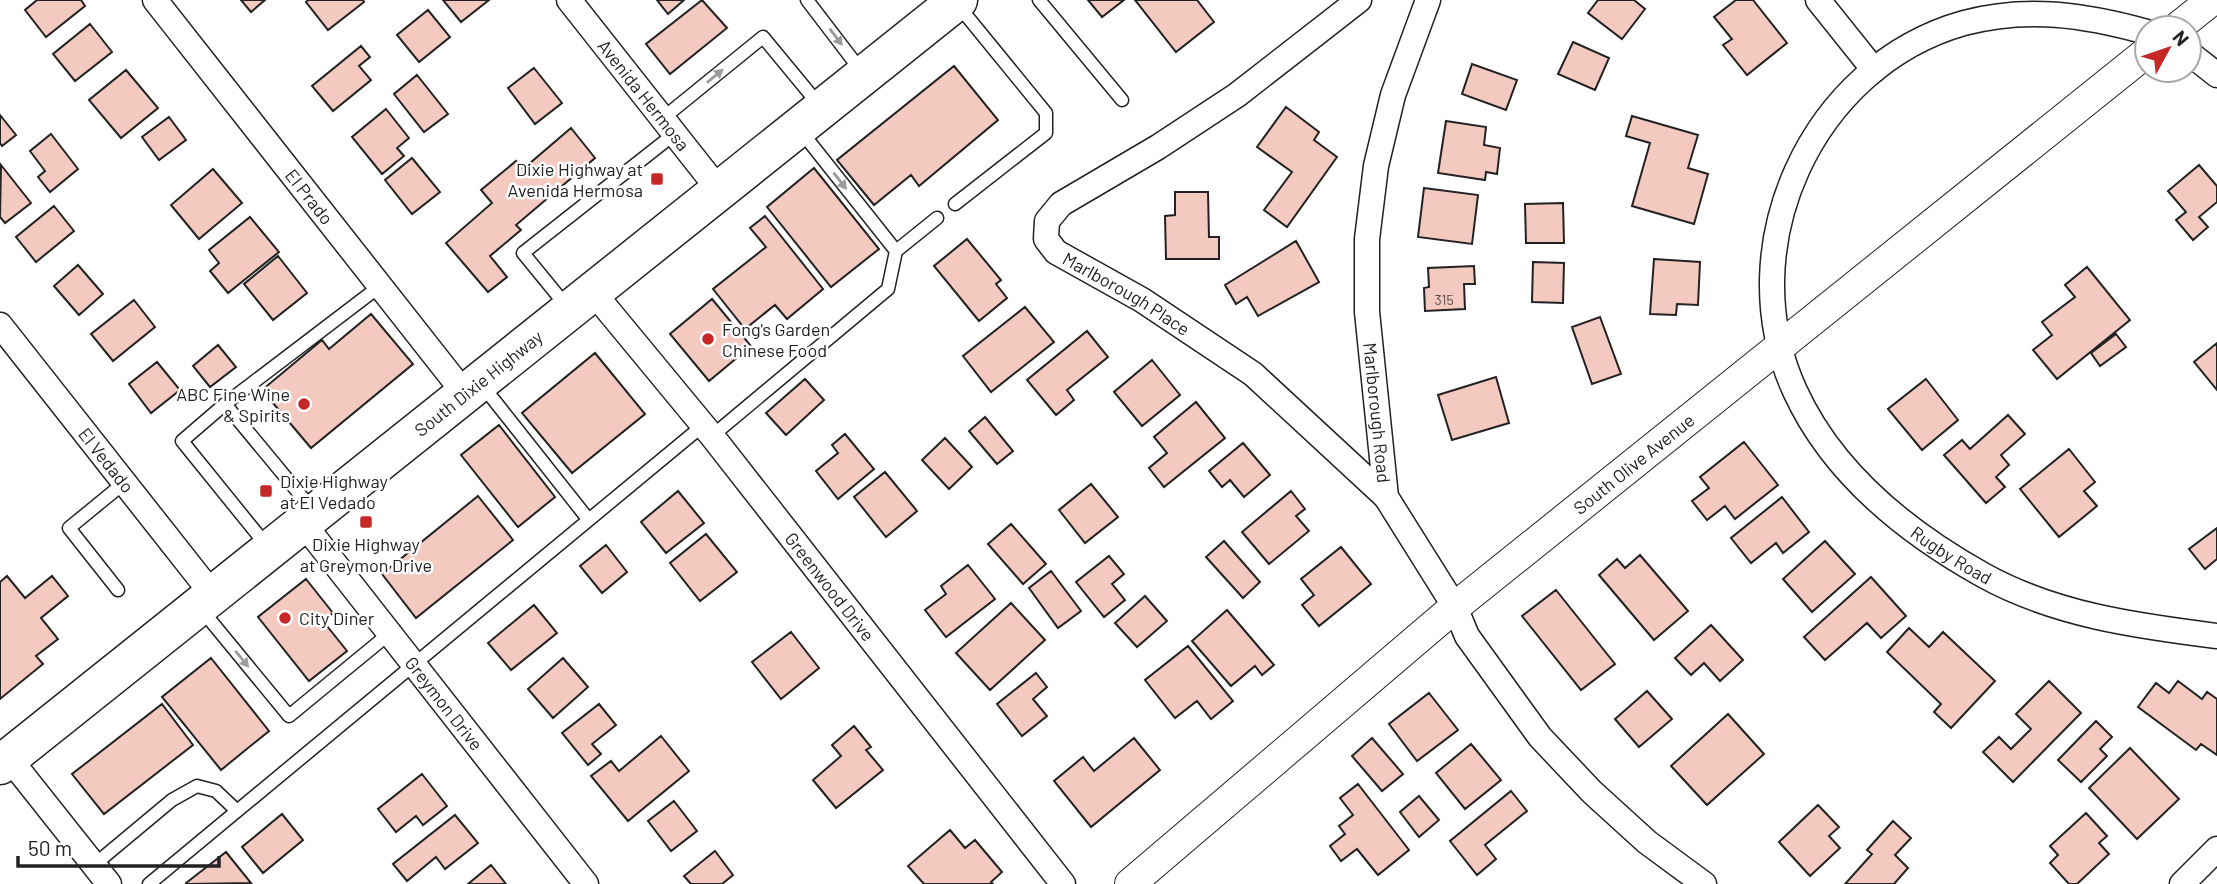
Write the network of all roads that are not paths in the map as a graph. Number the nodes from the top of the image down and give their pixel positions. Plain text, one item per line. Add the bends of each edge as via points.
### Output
1 (155, 0) edge
2 (569, 0) edge
3 (807, 0) edge
4 (1039, 0) edge
5 (1359, 0) edge
6 (1428, 0) edge
7 (1818, 0) edge
8 (2212, 0) edge
9 (956, 1) edge
10 (2194, 14) edge
11 (2133, 28) edge
12 (2133, 63) edge
13 (2203, 64) edge
14 (1874, 70) junction
15 (864, 74) junction
16 (2217, 75) edge
17 (1122, 100) dead end
18 (810, 118) junction
19 (667, 127) junction
20 (719, 190) junction
21 (955, 204) dead end
22 (937, 218) dead end
23 (896, 251) junction
24 (380, 286) junction
25 (582, 301) junction
26 (0, 325) edge
27 (1779, 347) junction
28 (472, 388) junction
29 (225, 404) junction
30 (706, 432) junction
31 (124, 484) junction
32 (1386, 498) junction
33 (309, 518) junction
34 (588, 519) junction
35 (269, 550) junction
36 (118, 590) dead end
37 (205, 600) junction
38 (1455, 607) junction
39 (390, 633) junction
40 (2217, 636) edge
41 (413, 665) junction
42 (4, 761) edge
43 (237, 811) junction
44 (2217, 849) edge
45 (102, 875) edge
46 (149, 884) edge
47 (586, 884) edge
48 (1063, 884) edge
49 (1130, 884) edge
50 (1704, 884) edge
51 (2182, 884) edge

1 - 24 street, El Prado
2 - 19 street, Avenida Hermosa
3 -> 15 lane
4 - 17 lane
5 - 32 street, Marlborough Place via 1237,95 1061,204 1047,220 1046,239 1056,252 1142,300 1253,374
6 - 32 street, Marlborough Road via 1393,95 1376,166 1367,239 1367,312
7 - 14 street
8 - 10 street
9 - 15 main road, South Dixie Highway
9 - 21 lane via 1046,113 1046,132
11 - 14 street, Rugby Road via 2085,16 2003,15 1924,39
12 - 27 street, South Olive Avenue
13 - 16 street
14 - 27 street, Rugby Road via 1842,99 1817,132 1782,206 1773,246 1771,287
15 - 18 main road, South Dixie Highway
19 -> 18 lane via 764,37
18 - 20 main road, South Dixie Highway
18 -> 23 lane
19 - 20 street, Avenida Hermosa
19 - 25 lane via 523,253
20 - 25 main road, South Dixie Highway
22 - 23 lane
23 - 30 lane via 888,289
24 - 28 street, El Prado
24 - 29 lane
25 - 28 main road, South Dixie Highway
25 - 30 street, Greenwood Drive
26 - 31 street, El Vedado
27 - 38 street, South Olive Avenue
27 - 40 street, Rugby Road via 1795,391 1819,434 1885,509 1932,544 1986,576 2106,621
28 - 33 main road, South Dixie Highway
28 - 34 lane
29 - 33 lane
29 - 35 lane via 182,441
30 - 34 lane
30 - 48 street, Greenwood Drive
31 - 36 lane via 69,528
31 - 37 street, El Vedado
32 - 38 street, Marlborough Road
33 - 35 main road, South Dixie Highway
33 - 39 street, Greymon Drive
34 - 41 lane
35 - 37 main road, South Dixie Highway
37 -> 39 lane via 289,716
37 - 42 main road, South Dixie Highway
38 - 49 street, South Olive Avenue
38 - 50 street, Marlborough Road via 1467,636 1540,737 1638,834
39 - 41 street, Greymon Drive
41 - 43 lane
41 - 47 street, Greymon Drive
42 - 45 street
43 - 45 lane via 216,791 197,786 172,800
43 - 46 lane
44 - 51 street

